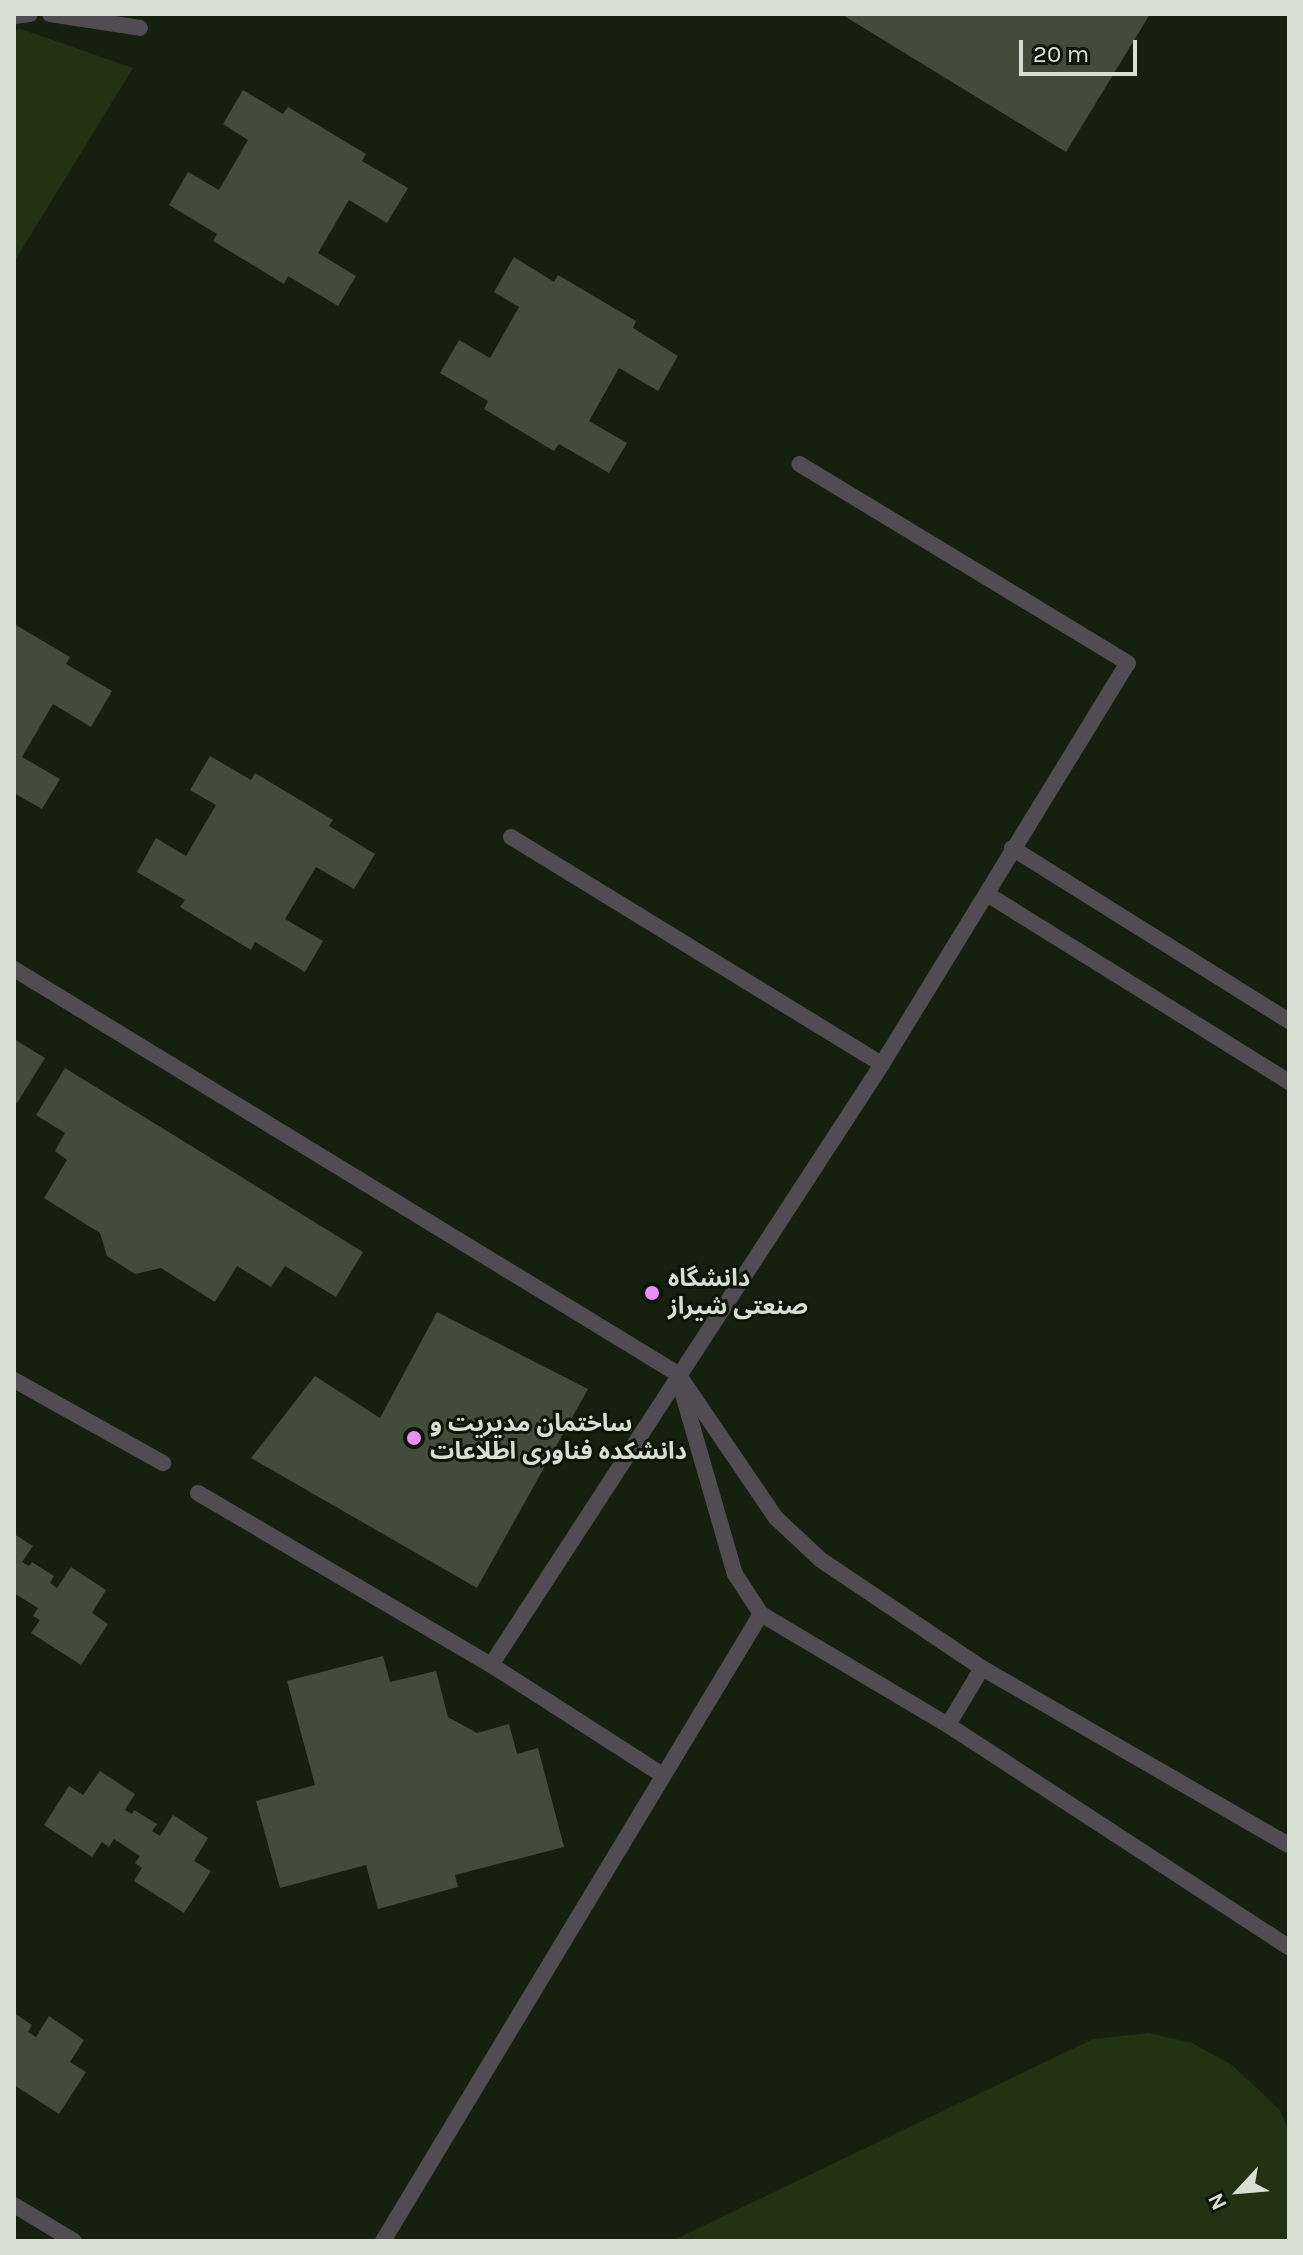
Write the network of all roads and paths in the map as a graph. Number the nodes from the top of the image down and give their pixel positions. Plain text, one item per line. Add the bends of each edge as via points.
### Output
1 (30, 14) edge
2 (50, 14) edge
3 (14, 16) edge
4 (140, 28) dead end
5 (800, 464) dead end
6 (511, 837) dead end
7 (1012, 848) junction
8 (987, 894) junction
9 (14, 969) edge
10 (1289, 1021) edge
11 (882, 1064) junction
12 (1289, 1082) edge
13 (678, 1374) junction
14 (14, 1380) edge
15 (163, 1463) dead end
16 (198, 1493) dead end
17 (761, 1614) junction
18 (491, 1665) junction
19 (982, 1668) junction
20 (948, 1725) junction
21 (661, 1774) junction
22 (1289, 1845) edge
23 (1289, 1947) edge
24 (14, 2205) edge
25 (74, 2241) edge
26 (383, 2241) edge

1 - 3 lane
2 - 4 lane
5 - 7 lane via 1128,663
6 - 11 lane
7 - 8 lane
7 - 10 lane
8 - 11 lane
8 - 12 lane
9 - 13 lane
11 - 13 lane
13 - 17 lane via 735,1574
13 - 18 lane
13 - 19 lane via 776,1518 821,1560
14 - 15 lane
16 - 18 lane
17 - 20 lane
17 - 21 lane
18 - 21 lane
19 - 20 lane
19 - 22 lane
20 - 23 lane
21 - 26 lane
24 - 25 lane

